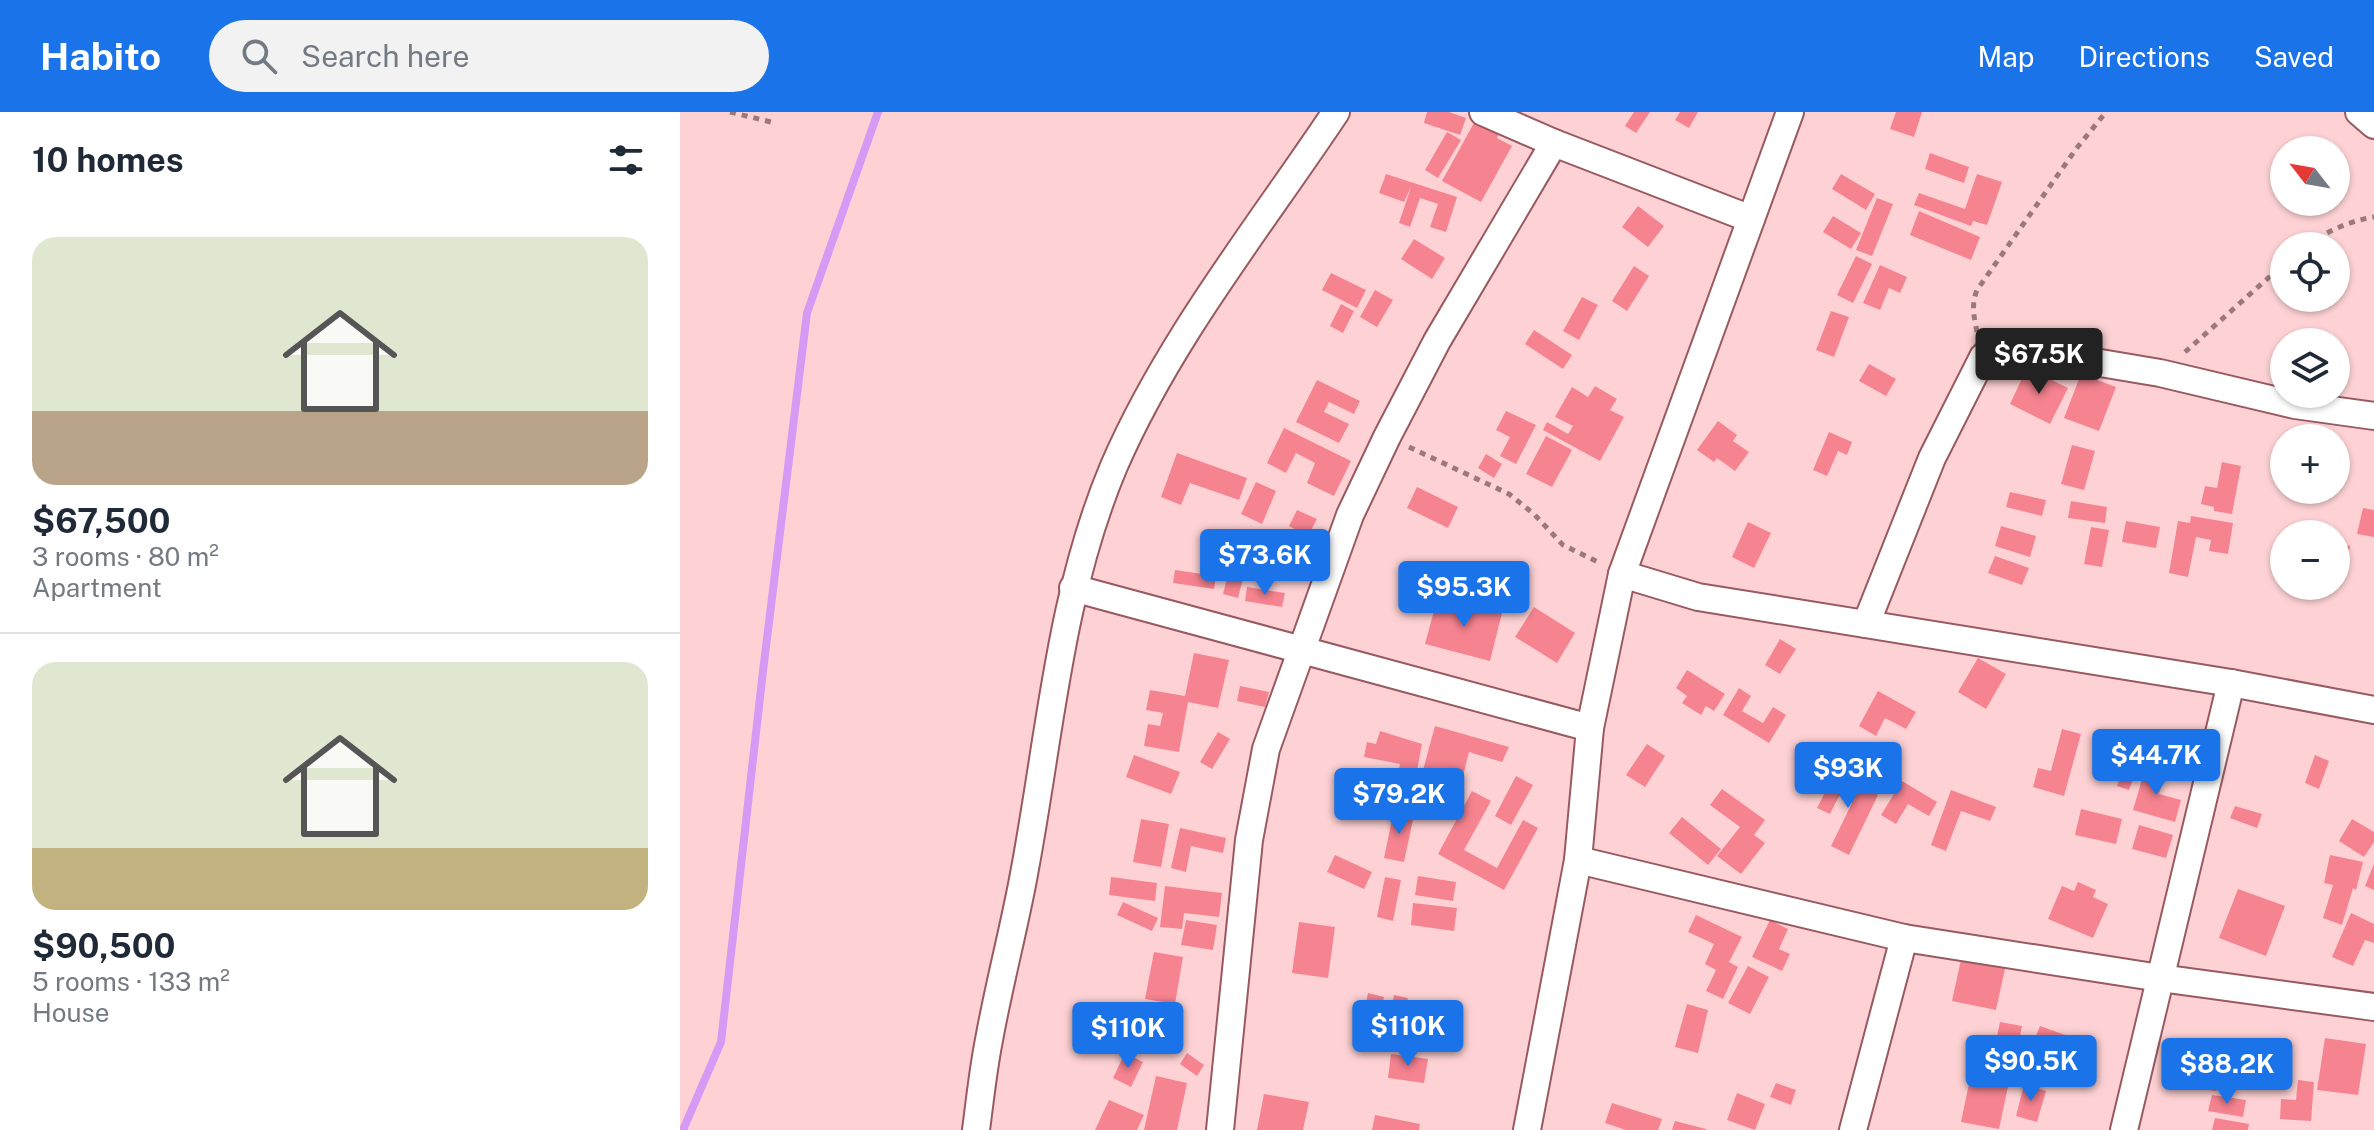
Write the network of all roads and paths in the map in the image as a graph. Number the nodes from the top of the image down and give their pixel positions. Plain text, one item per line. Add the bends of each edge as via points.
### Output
1 (730, 112) edge
2 (1336, 112) edge
3 (1483, 112) edge
4 (1790, 112) edge
5 (2106, 112) edge
6 (2359, 112) edge
7 (771, 122) dead end
8 (2374, 125) edge
9 (1554, 143) junction
10 (2374, 217) edge
11 (1751, 219) junction
12 (2329, 232) edge
13 (2270, 276) edge
14 (1983, 357) junction
15 (2160, 373) junction
16 (2373, 414) edge
17 (1387, 437) junction
18 (1622, 574) junction
19 (1073, 588) junction
20 (1866, 624) junction
21 (1301, 648) junction
22 (2231, 683) junction
23 (2374, 710) edge
24 (1590, 728) junction
25 (1578, 860) junction
26 (1904, 938) junction
27 (2160, 978) junction
28 (2374, 1007) edge
29 (976, 1130) edge
30 (1220, 1130) edge
31 (1527, 1130) edge
32 (1853, 1130) edge
33 (2124, 1130) edge

1 - 7 path
2 - 19 street via 1167,363 1114,467
3 - 9 street
4 - 11 street
5 - 14 path via 1977,290 1973,311
6 - 8 street
9 - 11 street
9 - 17 street
10 - 12 path
11 - 18 street
13 - 15 path
14 - 15 street via 2005,347
14 - 20 street via 1932,458
15 - 16 street via 2295,405
17 - 18 path via 1509,494 1563,545
17 - 21 street via 1350,515
18 - 20 street via 1698,597
18 - 24 street
19 - 21 street
19 - 29 street
20 - 22 street
21 - 24 street
21 - 30 street via 1266,749 1249,840
22 - 23 street
22 - 27 street
24 - 25 street
25 - 26 street
25 - 31 street
26 - 27 street
26 - 32 street
27 - 28 street
27 - 33 street

